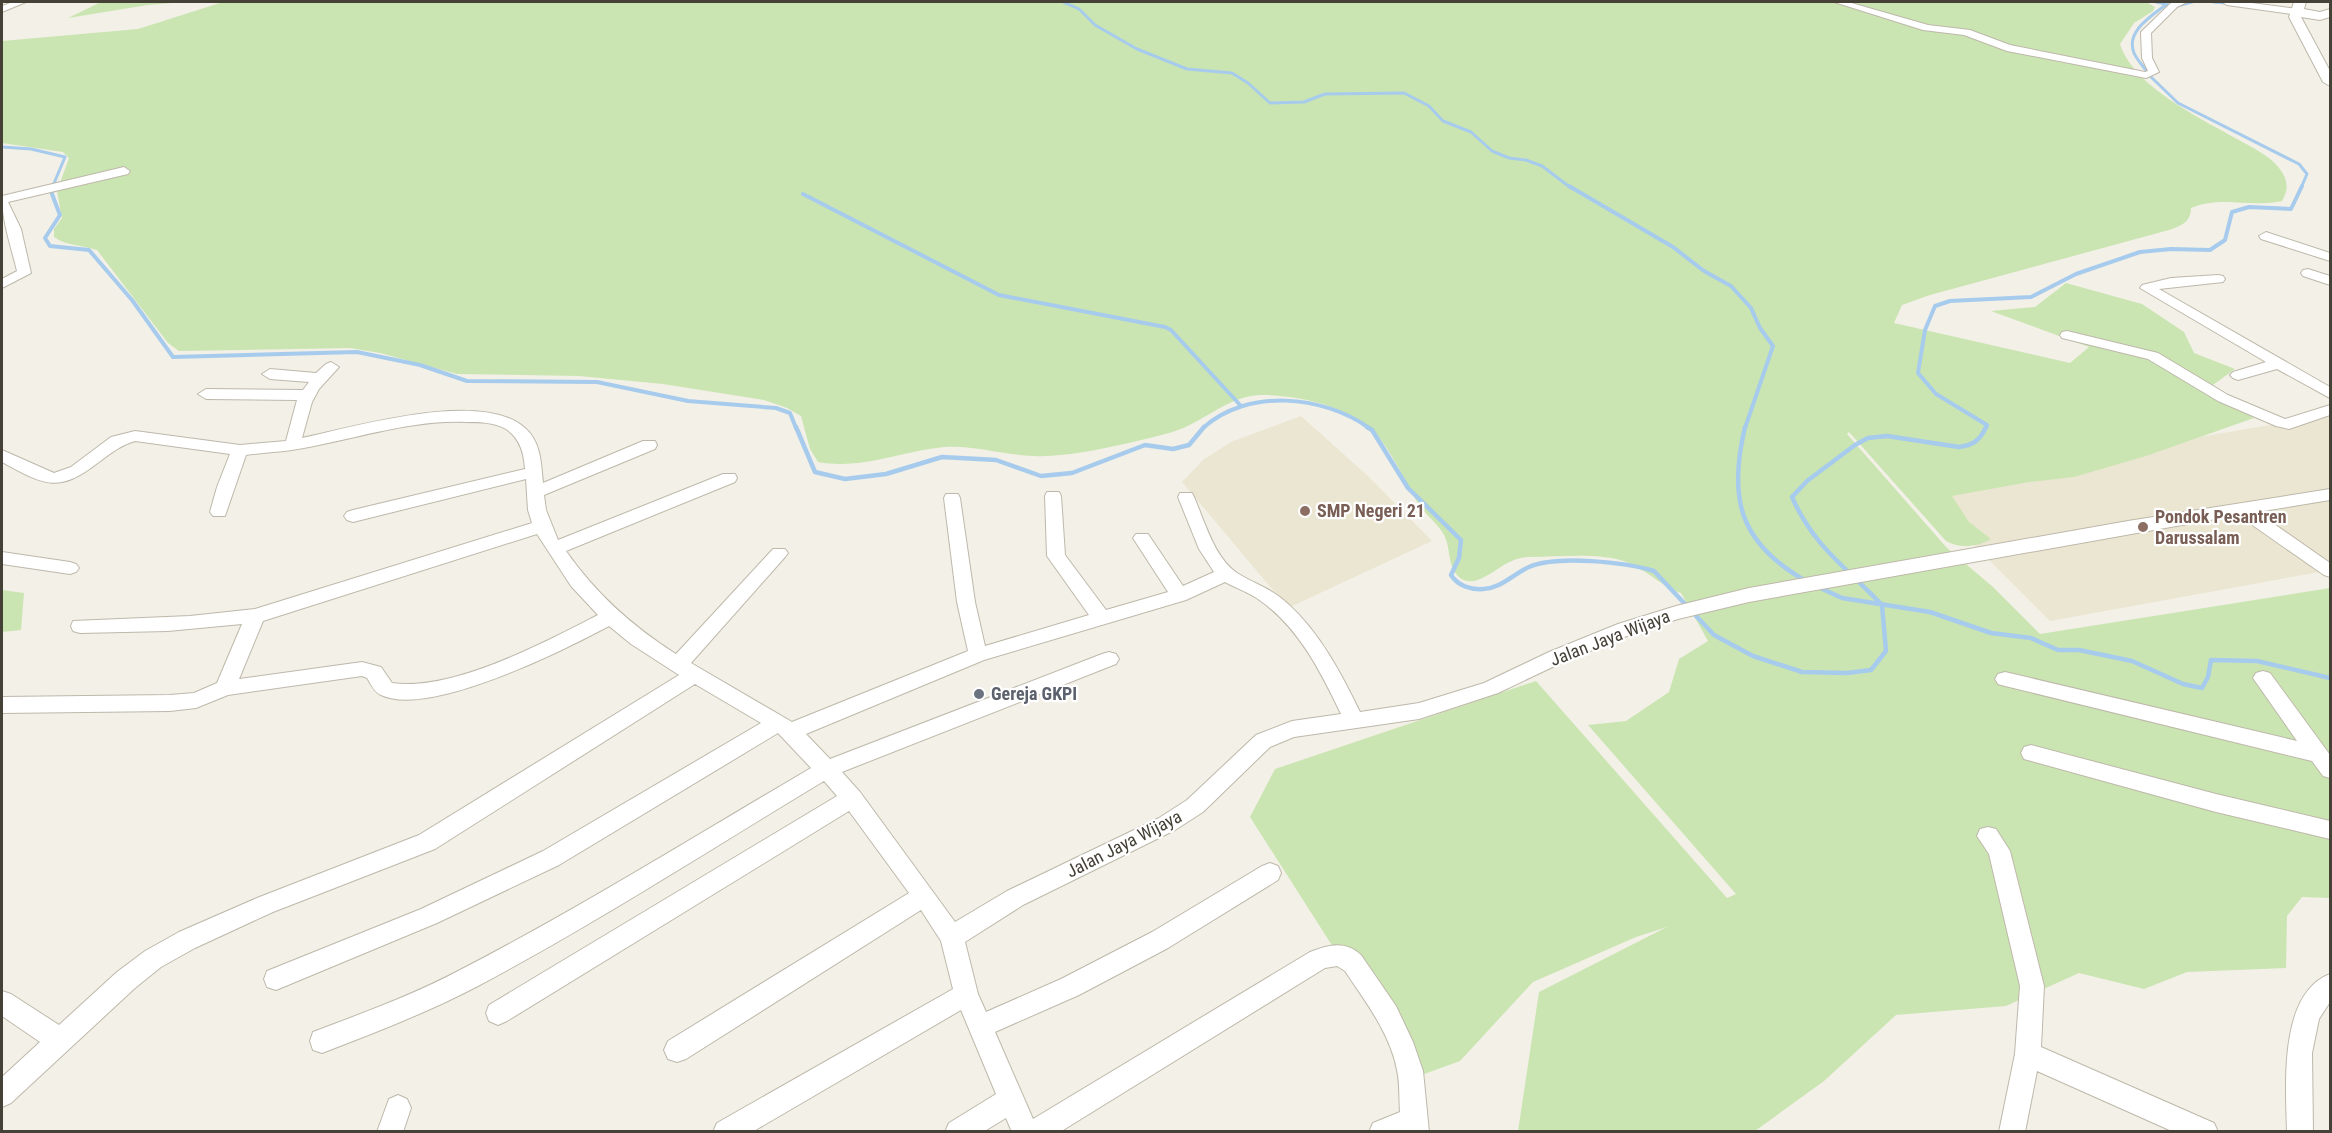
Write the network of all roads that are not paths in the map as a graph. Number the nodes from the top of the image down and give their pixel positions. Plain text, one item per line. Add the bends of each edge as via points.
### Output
1 (21, 2) edge
2 (1839, 2) edge
3 (2227, 2) edge
4 (2176, 4) edge
5 (2, 9) edge
6 (2299, 12) edge
7 (2328, 14) edge
8 (2331, 59) edge
9 (2331, 82) edge
10 (124, 171) dead end
11 (2, 201) edge
12 (8, 230) edge
13 (2266, 236) dead end
14 (2331, 257) edge
15 (2308, 273) dead end
16 (2218, 279) dead end
17 (2331, 281) edge
18 (2, 284) edge
19 (2067, 335) dead end
20 (2280, 363) junction
21 (270, 374) dead end
22 (2238, 375) dead end
23 (2331, 393) edge
24 (206, 394) dead end
25 (306, 395) junction
26 (2331, 410) edge
27 (293, 445) junction
28 (649, 445) dead end
29 (240, 450) junction
30 (2, 455) edge
31 (533, 472) junction
32 (729, 478) dead end
33 (536, 492) junction
34 (2331, 495) edge
35 (1053, 496) dead end
36 (1186, 497) dead end
37 (952, 498) dead end
38 (2242, 510) junction
39 (219, 512) dead end
40 (353, 516) dead end
41 (542, 526) junction
42 (1142, 538) dead end
43 (555, 548) junction
44 (779, 553) dead end
45 (2, 558) edge
46 (70, 568) dead end
47 (2331, 571) edge
48 (1227, 574) junction
49 (1179, 595) junction
50 (255, 616) junction
51 (611, 617) junction
52 (1102, 619) junction
53 (80, 626) dead end
54 (978, 655) junction
55 (1109, 659) dead end
56 (686, 670) junction
57 (2263, 678) dead end
58 (2005, 679) dead end
59 (225, 688) junction
60 (2, 705) edge
61 (1353, 719) junction
62 (785, 727) junction
63 (2031, 753) dead end
64 (2324, 762) edge
65 (825, 770) junction
66 (852, 798) junction
67 (2331, 830) edge
68 (1988, 836) dead end
69 (1270, 873) dead end
70 (924, 896) junction
71 (952, 937) junction
72 (276, 979) dead end
73 (2331, 985) edge
74 (966, 994) junction
75 (2, 1002) edge
76 (498, 1013) dead end
77 (982, 1026) junction
78 (59, 1040) junction
79 (322, 1041) dead end
80 (677, 1050) dead end
81 (2028, 1054) junction
82 (2, 1094) edge
83 (1011, 1100) junction
84 (1414, 1126) edge
85 (726, 1131) edge
86 (958, 1131) edge
87 (1025, 1131) edge
88 (1035, 1131) edge
89 (1382, 1131) edge
90 (2012, 1131) edge
91 (2205, 1131) edge
92 (2300, 1131) edge

1 - 5 street
2 - 4 street via 1927,28 1966,32 2000,46 2146,75 2154,72 2147,58 2146,32
3 - 6 street
6 - 7 street
6 - 8 street via 2311,19
6 - 9 street via 2313,54
10 - 11 street
11 - 12 street
12 - 18 street via 24,273
13 - 14 street
15 - 17 street
16 - 20 street via 2147,288
19 - 26 street via 2153,356 2223,398 2282,423
20 - 22 street
20 - 23 street
21 - 25 street via 326,373
24 - 25 street
25 - 27 street
27 - 29 street
27 - 31 street via 407,420 473,417 496,420 521,433 532,452
28 - 33 street
29 - 30 street via 129,436 77,471 55,478 39,475
29 - 39 street
31 - 33 street
31 - 40 street
32 - 43 street
33 - 41 street
34 - 38 street, Jalan Jaya Wijaya
35 - 52 street via 1056,556
36 - 48 street via 1204,539
37 - 54 street via 966,602
38 - 47 street
38 - 61 street, Jalan Jaya Wijaya via 1876,571 1702,606 1625,629 1454,701 1382,718
41 - 43 street
41 - 50 street
42 - 49 street
43 - 51 street via 577,581
44 - 56 street
45 - 46 street
48 - 49 street
48 - 61 street via 1264,594 1301,629 1321,656
49 - 52 street
50 - 53 street via 207,623
50 - 59 street
51 - 56 street
51 - 59 street via 520,660 423,690 387,690 374,672 362,669
52 - 54 street
54 - 62 street
55 - 65 street
56 - 62 street
56 - 78 street via 427,842 265,905 153,959
57 - 64 street
58 - 64 street
59 - 60 street via 196,700 170,703
61 - 71 street, Jalan Jaya Wijaya via 1292,729 1263,741 1195,806 1167,824 1015,898
62 - 65 street
62 - 72 street via 551,858 429,916
63 - 67 street
65 - 66 street
65 - 79 street via 467,979
66 - 70 street
66 - 76 street
68 - 81 street via 1999,851 2032,986
69 - 77 street via 1160,940 1070,987
70 - 71 street
70 - 80 street
71 - 74 street
73 - 92 street via 2319,994 2300,1043
74 - 77 street
74 - 85 street
75 - 78 street
77 - 83 street
78 - 82 street
81 - 90 street
81 - 91 street
83 - 86 street
83 - 87 street
84 - 88 street via 1410,1070 1393,1025 1353,963 1342,954 1334,954
84 - 89 street

